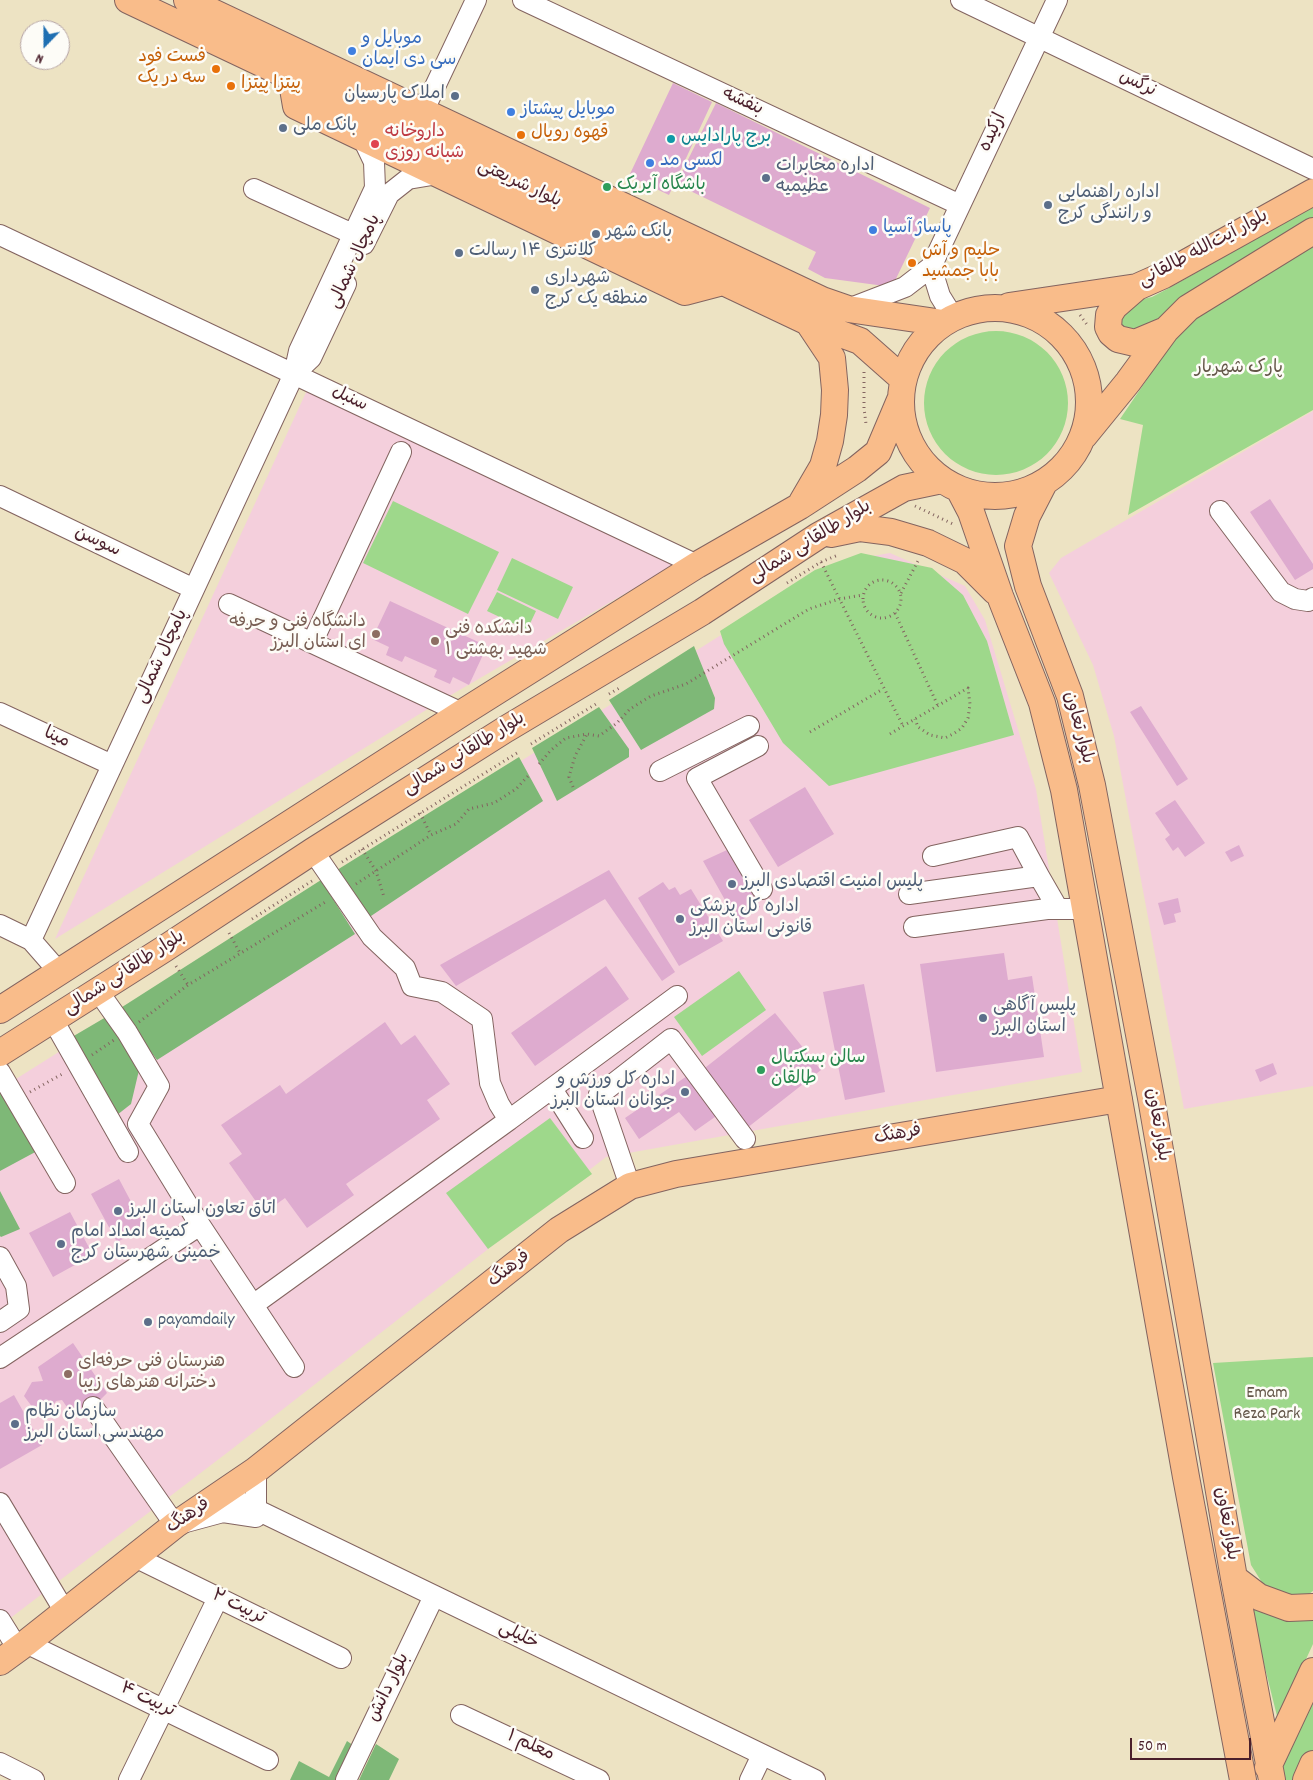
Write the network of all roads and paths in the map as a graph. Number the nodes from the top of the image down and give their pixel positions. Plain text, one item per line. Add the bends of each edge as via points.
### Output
1 (128, 0) edge
2 (187, 0) edge
3 (476, 0) edge
4 (523, 0) edge
5 (961, 0) edge
6 (1058, 0) edge
7 (1040, 38) junction
8 (291, 77) junction
9 (423, 112) junction
10 (362, 137) junction
11 (1313, 169) edge
12 (438, 174) junction
13 (254, 189) dead end
14 (1313, 192) edge
15 (960, 205) junction
16 (1313, 231) edge
17 (0, 235) edge
18 (360, 237) junction
19 (931, 267) junction
20 (723, 282) junction
21 (1137, 287) junction
22 (1000, 307) junction
23 (859, 310) junction
24 (948, 320) junction
25 (808, 322) junction
26 (1166, 330) junction
27 (860, 341) junction
28 (864, 366) dead end
29 (294, 374) junction
30 (902, 390) junction
31 (867, 426) dead end
32 (1082, 439) junction
33 (401, 452) dead end
34 (849, 474) junction
35 (1044, 483) junction
36 (950, 484) junction
37 (0, 496) edge
38 (911, 504) dead end
39 (800, 506) junction
40 (871, 506) junction
41 (1220, 511) dead end
42 (960, 527) dead end
43 (818, 536) junction
44 (1018, 546) junction
45 (840, 554) dead end
46 (986, 556) junction
47 (910, 558) dead end
48 (821, 562) junction
49 (697, 565) junction
50 (781, 587) dead end
51 (194, 589) junction
52 (901, 594) junction
53 (863, 595) junction
54 (1000, 596) junction
55 (1313, 598) edge
56 (839, 599) junction
57 (229, 604) dead end
58 (895, 614) junction
59 (312, 643) junction
60 (883, 689) junction
61 (596, 704) dead end
62 (938, 706) junction
63 (0, 713) edge
64 (462, 713) junction
65 (915, 719) junction
66 (749, 726) dead end
67 (903, 726) junction
68 (810, 732) dead end
69 (588, 734) junction
70 (890, 734) dead end
71 (530, 744) dead end
72 (758, 746) dead end
73 (517, 753) dead end
74 (539, 764) dead end
75 (112, 766) junction
76 (660, 770) dead end
77 (529, 775) dead end
78 (573, 787) dead end
79 (420, 813) junction
80 (431, 835) junction
81 (362, 849) junction
82 (313, 851) junction
83 (933, 856) dead end
84 (335, 866) dead end
85 (376, 871) junction
86 (1039, 876) junction
87 (762, 890) dead end
88 (341, 893) junction
89 (909, 894) dead end
90 (384, 897) dead end
91 (1058, 909) junction
92 (1085, 909) junction
93 (0, 925) edge
94 (914, 927) dead end
95 (229, 933) dead end
96 (31, 940) junction
97 (240, 953) junction
98 (176, 966) dead end
99 (59, 972) junction
100 (188, 985) junction
101 (98, 991) junction
102 (677, 996) dead end
103 (0, 1010) edge
104 (53, 1020) junction
105 (126, 1032) junction
106 (0, 1052) edge
107 (78, 1064) junction
108 (0, 1072) edge
109 (552, 1089) junction
110 (17, 1099) junction
111 (1119, 1099) junction
112 (510, 1120) junction
113 (583, 1138) dead end
114 (745, 1139) dead end
115 (128, 1152) dead end
116 (65, 1183) dead end
117 (630, 1186) junction
118 (200, 1225) junction
119 (0, 1257) edge
120 (252, 1305) junction
121 (0, 1322) edge
122 (0, 1358) edge
123 (294, 1367) dead end
124 (93, 1407) dead end
125 (1210, 1438) junction
126 (1180, 1443) junction
127 (256, 1470) junction
128 (222, 1493) junction
129 (0, 1503) edge
130 (256, 1510) junction
131 (175, 1525) junction
132 (294, 1528) junction
133 (135, 1557) junction
134 (1234, 1578) junction
135 (434, 1596) junction
136 (218, 1598) junction
137 (1313, 1607) edge
138 (65, 1612) junction
139 (0, 1620) edge
140 (15, 1651) edge
141 (342, 1658) dead end
142 (1313, 1672) edge
143 (164, 1710) junction
144 (461, 1715) dead end
145 (762, 1754) junction
146 (268, 1760) dead end
147 (0, 1763) edge
148 (1313, 1764) edge
149 (781, 1773) edge
150 (1267, 1775) edge
151 (34, 1780) edge
152 (130, 1780) edge
153 (346, 1780) edge
154 (599, 1780) edge
155 (750, 1780) edge
156 (815, 1780) edge
157 (1243, 1780) edge
158 (1306, 1780) edge

1 - 8 main road, بلوار شریعتی
2 - 9 main road, بلوار شریعتی
3 - 9 street
4 - 15 street, بنفشه
5 - 7 street, نرگس
6 - 7 street, ارکیده
7 - 11 street, نرگس
7 - 15 street, ارکیده
8 - 10 main road via 296,106
8 - 20 main road, بلوار شریعتی
9 - 23 main road, بلوار شریعتی via 822,300
10 - 12 main road
10 - 18 street, پامچال شمالی via 374,162 375,188
12 - 18 street, پامچال شمالی via 408,179 389,194
12 - 20 main road via 685,292
13 - 18 street
14 - 21 main road, بلوار آیت‌الله طالقانی via 1164,276
15 - 19 street, ارکیده
16 - 26 main road, بلوار آیت‌الله طالقانی via 1188,308
17 - 29 street, سنبل
18 - 29 street, پامچال شمالی via 311,358
19 - 23 street, ارکیده via 905,286
19 - 24 street
20 - 25 main road, بلوار شریعتی
21 - 22 main road, بلوار آیت‌الله طالقانی
21 - 26 main road via 1108,315 1110,333 1118,339 1135,343
22 - 24 main road via 976,309
22 - 32 main road via 1026,312 1049,324 1068,341 1082,363 1089,388 1089,414
23 - 24 main road, بلوار شریعتی
23 - 27 main road via 876,321 874,332 868,339
24 - 30 main road, بلوار طالقانی شمالی via 925,338 911,357
25 - 27 main road, بلوار شریعتی
25 - 39 main road via 832,358 834,415 823,466
26 - 32 main road, بلوار آیت‌الله طالقانی
27 - 30 main road, بلوار شریعتی
28 - 31 path
29 - 49 street, سنبل
29 - 51 street, پامچال شمالی
30 - 34 main road, بلوار طالقانی شمالی via 878,452
30 - 36 main road via 902,419 911,445 928,468
32 - 35 main road via 1073,456
33 - 59 street
34 - 39 main road, بلوار طالقانی شمالی
34 - 40 main road via 869,474 876,482 877,490
35 - 36 main road via 1024,492 1002,496 980,495
35 - 44 main road via 1027,516
36 - 40 main road, بلوار طالقانی شمالی via 904,488
36 - 46 main road, بلوار تعاون via 971,512
37 - 51 street, سوسن
38 - 42 path
39 - 49 main road, بلوار طالقانی شمالی
40 - 43 main road, بلوار طالقانی شمالی
41 - 55 street via 1281,592 1295,599 1308,601
43 - 54 main road via 860,528 891,532 928,543 965,560
43 - 82 main road, بلوار طالقانی شمالی via 702,612 506,729
44 - 46 main road via 1012,539 996,538 988,544
44 - 125 main road, بلوار تعاون via 1028,586 1070,696 1092,785 1153,1108
45 - 48 path
46 - 54 main road, بلوار تعاون
47 - 52 path via 919,560
48 - 50 path
48 - 56 path
49 - 64 main road, بلوار طالقانی شمالی
51 - 75 street, پامچال شمالی
52 - 53 path via 895,584 884,579 868,585
52 - 58 path via 901,604
53 - 56 path
53 - 58 path via 864,607 872,616 884,618
54 - 92 main road, بلوار تعاون via 1042,703 1064,790
56 - 60 path
56 - 69 path via 809,609 686,684 651,696 599,736
57 - 59 street
58 - 62 path
59 - 64 street
60 - 67 path
60 - 68 path
61 - 71 path
62 - 65 path
62 - 65 path via 968,688 968,718 953,734 945,738 930,735 918,727
63 - 75 street, مینا
64 - 99 main road, بلوار طالقانی شمالی
65 - 67 path
66 - 76 street
67 - 70 path
69 - 74 path via 566,738
69 - 78 path via 575,756 569,777
72 - 87 street via 697,778
73 - 79 path
75 - 96 street, پامچال شمالی
77 - 80 path via 516,789 494,803 469,809 456,824
79 - 80 path
79 - 81 path
80 - 85 path
81 - 84 path
81 - 85 path
82 - 88 street
82 - 101 main road, بلوار طالقانی شمالی
83 - 86 street via 1018,837
85 - 88 path
85 - 90 path
86 - 89 street
86 - 91 street
88 - 97 path
88 - 112 street via 372,937 404,968 412,986 442,992 482,1019 490,1083
91 - 92 street
91 - 94 street
92 - 111 main road, بلوار تعاون
93 - 96 street
95 - 97 path
96 - 99 street
97 - 100 path
98 - 100 path
99 - 103 main road, بلوار طالقانی شمالی
100 - 105 path
101 - 104 main road, بلوار طالقانی شمالی
101 - 105 street
102 - 109 street
104 - 106 main road, بلوار طالقانی شمالی
104 - 107 street
105 - 107 path
105 - 118 street via 159,1086 138,1124
107 - 110 path
107 - 115 street
108 - 110 street
109 - 112 street
109 - 113 street
110 - 116 street
111 - 117 main road, فرهنگ via 676,1174
111 - 126 main road, بلوار تعاون
112 - 120 street
114 - 117 street via 671,1039 599,1094
117 - 127 main road, فرهنگ via 559,1230
118 - 120 street
118 - 122 street
119 - 121 street via 16,1286 19,1309
120 - 123 street
124 - 131 street
125 - 126 main road
125 - 134 main road, بلوار تعاون
126 - 157 main road, بلوار تعاون
127 - 128 main road, فرهنگ
127 - 130 street
128 - 130 street, خلیلی
128 - 131 main road, فرهنگ
129 - 138 street
130 - 132 street, خلیلی
131 - 132 street via 223,1512 249,1515
131 - 133 main road, فرهنگ
132 - 135 street, خلیلی
133 - 136 street, تربیت ۲
133 - 138 main road, فرهنگ
134 - 137 main road via 1259,1598 1289,1608
134 - 150 main road, بلوار تعاون
135 - 145 street, خلیلی
135 - 153 street, بلوار دانش
136 - 141 street, تربیت ۲
136 - 143 street
138 - 140 main road, فرهنگ
139 - 140 street
140 - 143 street, تربیت ۴
142 - 150 main road
143 - 146 street, تربیت ۴
143 - 152 street
144 - 154 street, معلم ۱
145 - 149 street, خلیلی
145 - 155 street
147 - 151 street
148 - 158 main road
149 - 156 street, خلیلی

